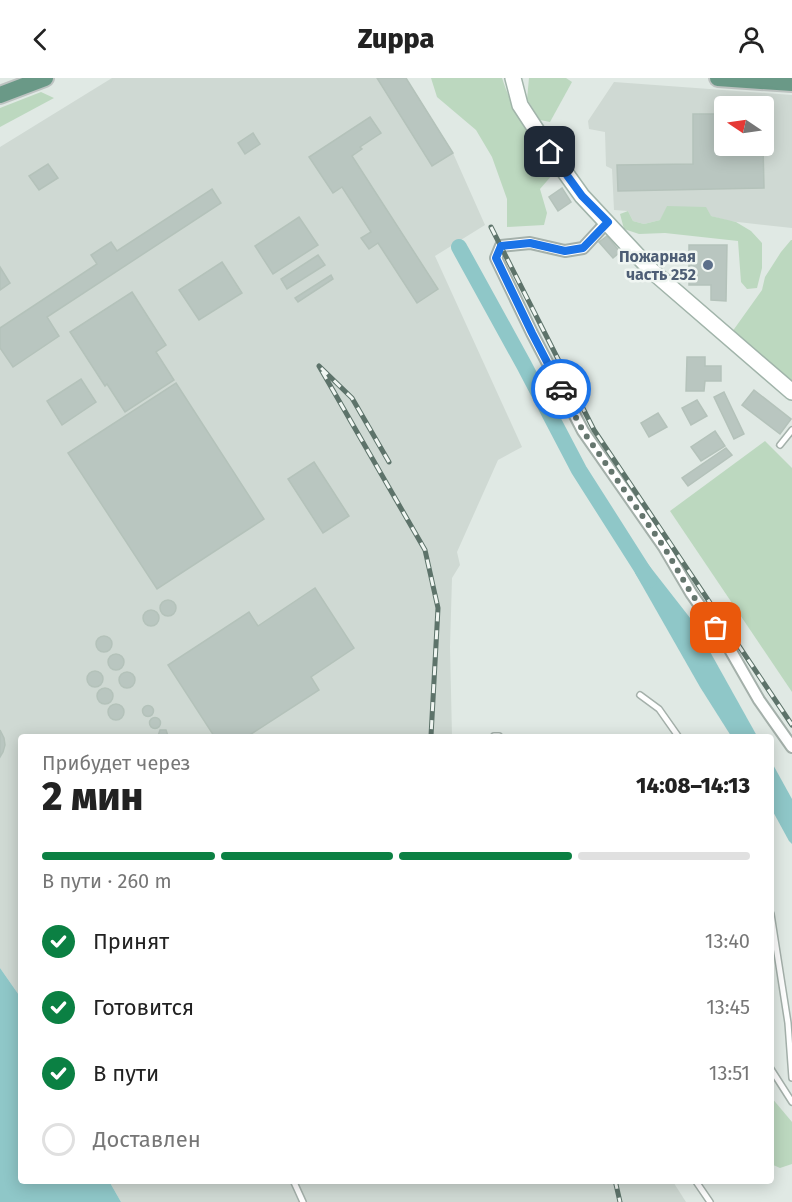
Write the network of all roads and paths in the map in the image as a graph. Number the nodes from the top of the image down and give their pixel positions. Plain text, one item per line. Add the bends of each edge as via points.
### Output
1 (45, 78) edge
2 (513, 78) edge
3 (718, 78) edge
4 (792, 83) edge
5 (0, 95) edge
6 (608, 222) junction
7 (792, 392) edge
8 (792, 430) edge
9 (780, 445) dead end
10 (640, 695) dead end
11 (677, 734) edge
12 (792, 747) edge
13 (774, 933) edge
14 (774, 1074) edge
15 (792, 1077) edge
16 (792, 1102) edge
17 (295, 1184) edge
18 (698, 1184) edge
19 (303, 1202) edge
20 (710, 1202) edge

1 - 5 main road
2 - 6 street via 520,105 550,152 582,196
3 - 4 main road
6 - 7 street via 652,271
6 - 12 street via 583,248 565,251 530,243 501,246 496,258 583,431 664,547
8 - 9 lane
10 - 11 lane via 659,709
13 - 15 lane
14 - 16 lane
17 - 19 lane
18 - 20 lane

